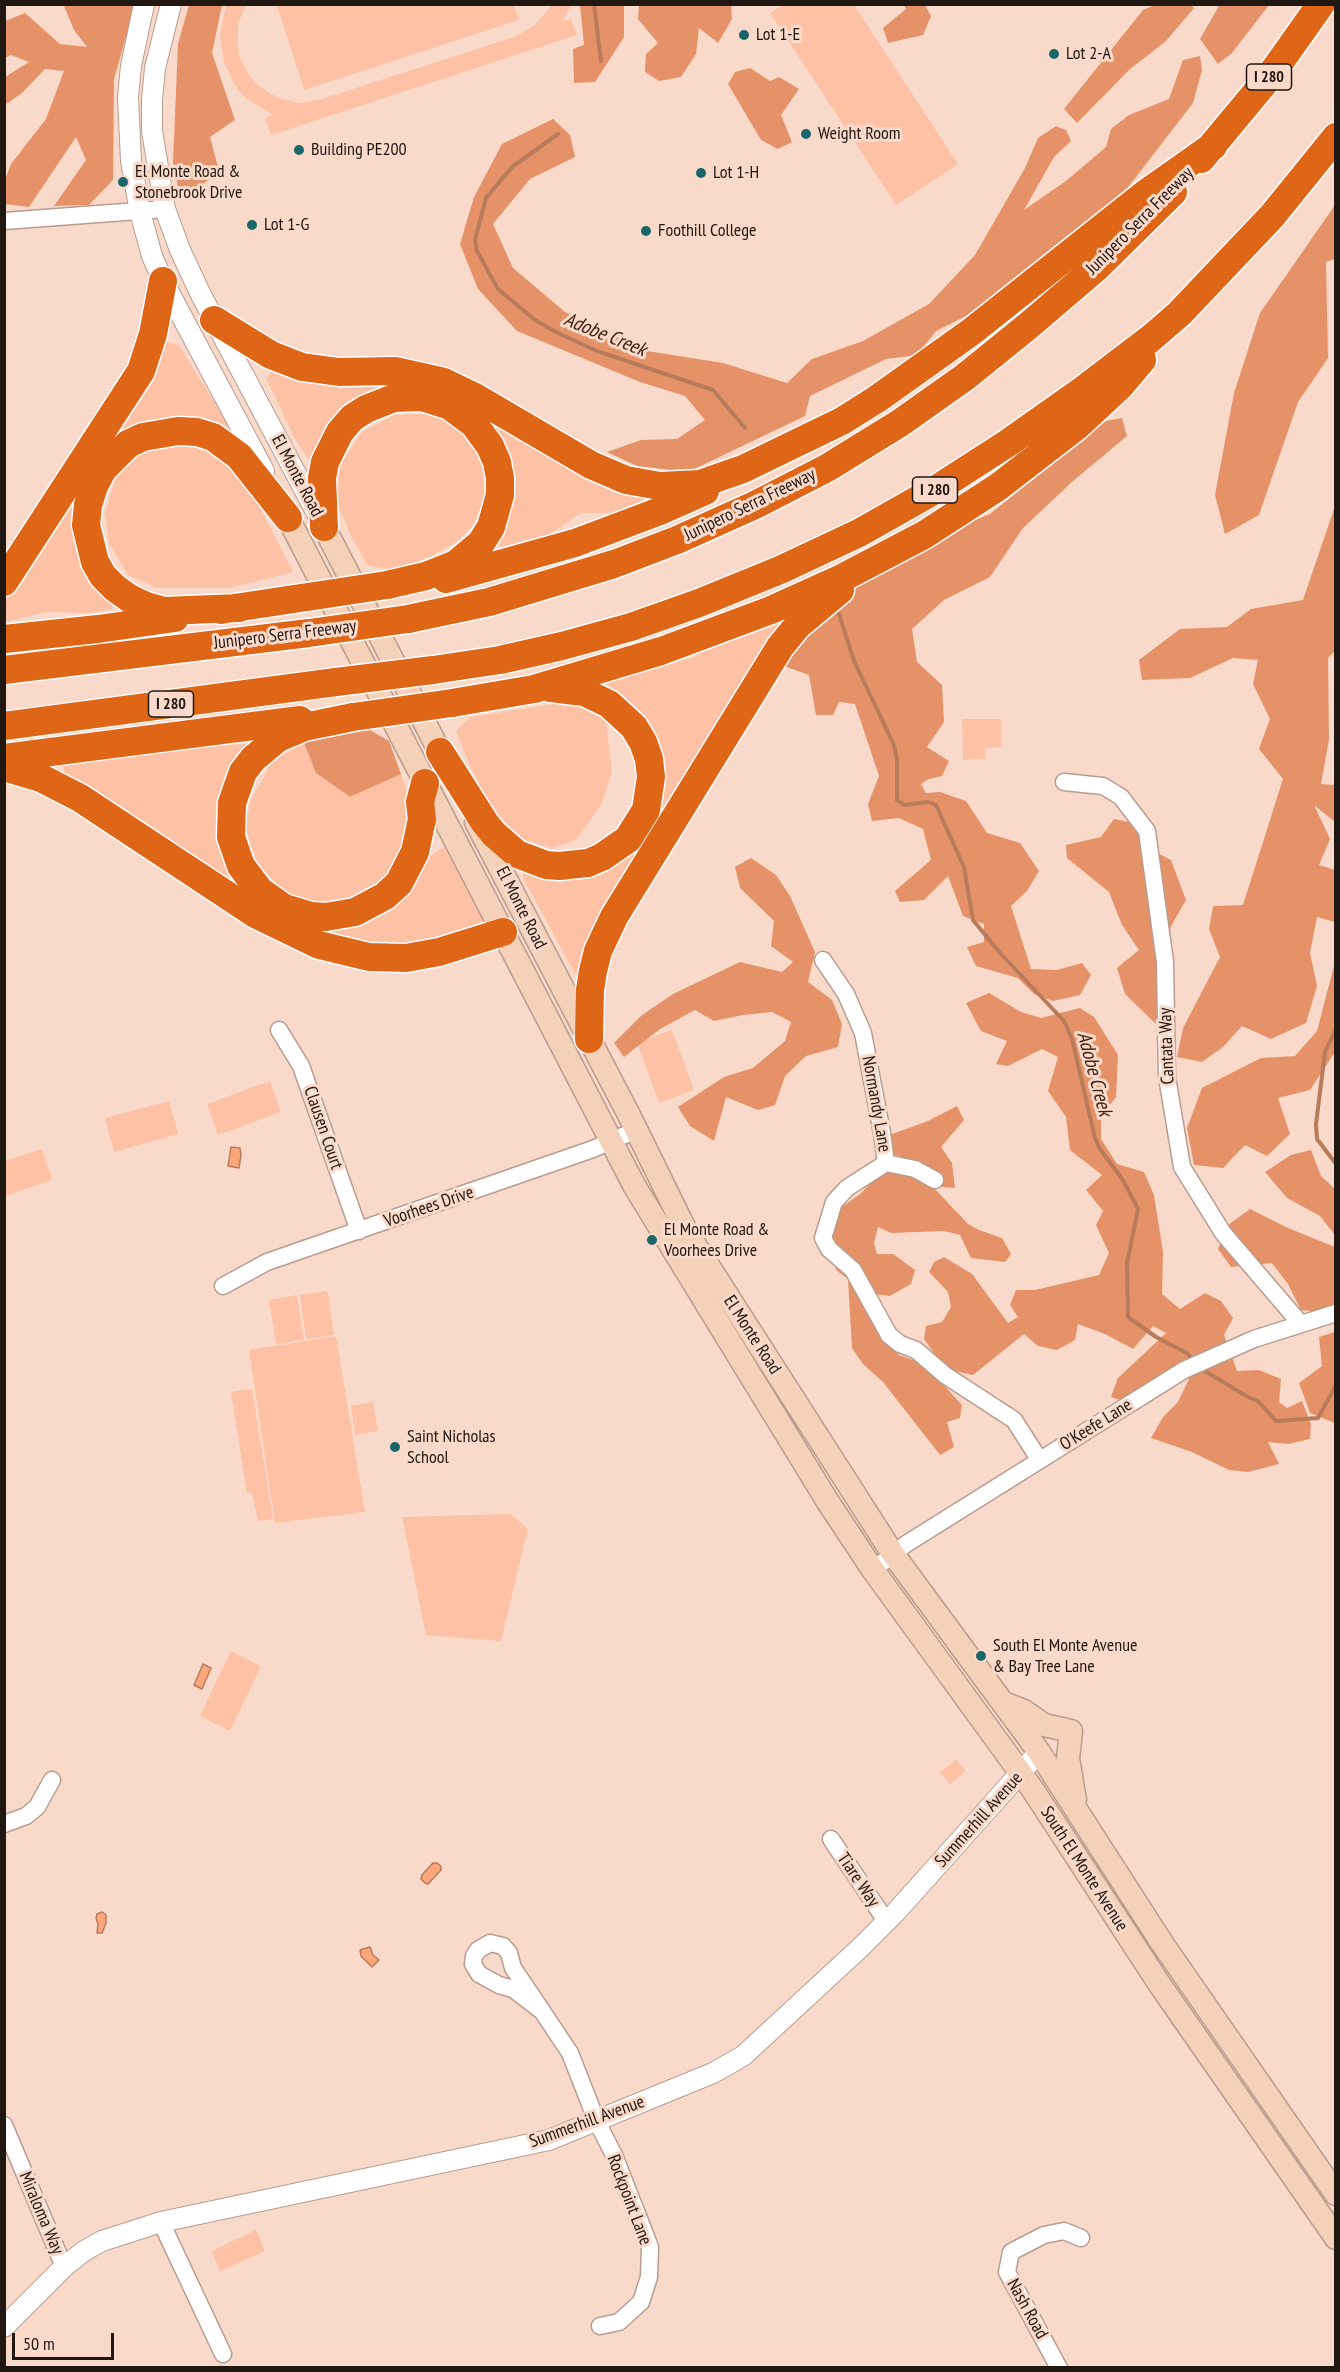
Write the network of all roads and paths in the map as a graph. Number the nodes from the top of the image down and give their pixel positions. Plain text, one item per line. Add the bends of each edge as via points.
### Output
1 (144, 4) edge
2 (172, 4) edge
3 (1321, 4) edge
4 (1335, 136) edge
5 (1213, 146) junction
6 (165, 209) junction
7 (140, 212) junction
8 (4, 221) edge
9 (163, 281) junction
10 (1179, 314) junction
11 (214, 320) junction
12 (743, 469) junction
13 (288, 518) junction
14 (324, 527) junction
15 (924, 535) junction
16 (4, 582) edge
17 (387, 585) junction
18 (239, 608) junction
19 (4, 639) edge
20 (4, 670) edge
21 (534, 689) junction
22 (353, 717) junction
23 (4, 726) edge
24 (440, 752) junction
25 (4, 758) edge
26 (4, 766) edge
27 (1064, 782) dead end
28 (425, 783) junction
29 (504, 932) junction
30 (823, 960) dead end
31 (279, 1030) dead end
32 (589, 1039) junction
33 (636, 1130) junction
34 (611, 1142) junction
35 (886, 1163) junction
36 (935, 1180) dead end
37 (359, 1231) junction
38 (223, 1286) dead end
39 (1335, 1313) edge
40 (1300, 1323) junction
41 (1039, 1459) junction
42 (828, 1502) joint
43 (893, 1554) junction
44 (873, 1570) junction
45 (1002, 1702) junction
46 (1039, 1752) junction
47 (1021, 1774) junction
48 (52, 1780) dead end
49 (1076, 1808) junction
50 (4, 1824) edge
51 (831, 1839) dead end
52 (886, 1921) junction
53 (543, 2012) junction
54 (597, 2122) junction
55 (4, 2126) edge
56 (1333, 2183) edge
57 (1307, 2196) junction
58 (161, 2222) junction
59 (1081, 2238) dead end
60 (1335, 2238) edge
61 (63, 2267) junction
62 (4, 2326) edge
63 (600, 2326) dead end
64 (223, 2354) dead end
65 (1059, 2367) edge

1 - 7 street, El Monte Road via 128,98 131,161
2 - 6 street, El Monte Road via 155,68 152,131
3 - 5 highway, Junipero Serra Freeway / I 280
4 - 10 highway, I 280 via 1272,216
5 - 12 highway via 908,378 842,421
5 - 20 highway, Junipero Serra Freeway / I 280, bridge via 1164,202 1097,267 965,377 827,468 677,540 614,564 489,602 408,619
6 - 7 street
6 - 11 street, El Monte Road
7 - 8 street
7 - 9 street, El Monte Road
9 - 13 street, El Monte Road
9 - 16 highway via 141,371
10 - 15 highway via 1120,386 1077,426 999,488
10 - 23 highway, I 280, bridge via 1083,390 935,490 859,533 780,570 631,627 500,660
11 - 12 highway via 271,355 302,367 339,372 395,371 444,382 591,465 626,480 681,486 700,484
11 - 14 street, El Monte Road
12 - 17 highway via 702,493 575,543 428,583
13 - 18 highway via 239,456 213,437 196,432 178,430 143,437 128,444 103,469 88,505 86,525 95,562 115,588 146,606 164,610
13 - 28 main road, El Monte Road
14 - 17 highway via 325,462 340,432 359,414 394,398 422,397 450,406 474,424 490,446 500,478 500,495 491,527 482,543 456,564
14 - 24 main road, El Monte Road
15 - 21 highway via 762,614 661,651
15 - 32 highway via 820,605 798,625 764,669 604,934 591,981
17 - 18 highway, bridge
18 - 19 highway
21 - 22 highway, bridge
21 - 24 highway via 557,688 597,697 622,714 643,742 651,777 648,802 638,825 615,849 588,863 566,866 546,865 517,854 485,823
22 - 25 highway via 298,720
22 - 28 highway via 278,738 243,772 232,803 231,837 241,866 260,891 284,908 326,917 355,912 385,896 399,883 416,852
24 - 32 main road, El Monte Road
26 - 29 highway via 41,778 80,798 257,915 319,945 369,957 406,958
27 - 40 street, Cantata Way via 1103,786 1121,797 1147,831 1165,962 1167,1077 1182,1167 1223,1233
28 - 29 main road, El Monte Road
29 - 34 main road, El Monte Road
30 - 35 street, Normandy Lane via 846,994 863,1033
31 - 37 street, Clausen Court via 301,1066
32 - 33 main road, El Monte Road
33 - 34 street, Voorhees Drive
33 - 43 main road, El Monte Road via 686,1231
34 - 37 street, Voorhees Drive
34 - 42 main road, El Monte Road
35 - 36 street via 915,1169
35 - 41 street, Normandy Lane via 847,1188 834,1202 823,1238 829,1249 853,1270 889,1335 1014,1420
37 - 38 street, Voorhees Drive via 267,1262
39 - 40 street, O'Keefe Lane
40 - 41 street, O'Keefe Lane via 1184,1370
41 - 43 street, O'Keefe Lane
42 - 44 main road, South El Monte Avenue
43 - 44 street, O'Keefe Lane
43 - 45 main road, El Monte Road
44 - 47 main road, South El Monte Avenue
45 - 46 main road, El Monte Road
45 - 49 main road via 1044,1725 1071,1731 1068,1758
46 - 47 street, Summerhill Avenue
46 - 49 main road, South El Monte Avenue
47 - 52 street, Summerhill Avenue
47 - 57 main road, South El Monte Avenue via 1158,1982
48 - 50 street via 37,1807
49 - 56 main road, South El Monte Avenue via 1162,1943
51 - 52 street, Tiare Way
52 - 54 street, Summerhill Avenue via 743,2056 713,2073
53 - 53 street, Rockpoint Lane via 503,1946 490,1943 478,1950 473,1964 479,1974 513,1989
53 - 54 street, Rockpoint Lane via 570,2054
54 - 58 street, Summerhill Avenue via 549,2140
54 - 63 street, Rockpoint Lane via 650,2247 649,2277 641,2302 619,2322
55 - 61 street, Miraloma Way
56 - 57 street
57 - 60 main road, South El Monte Avenue
58 - 61 street, Summerhill Avenue via 102,2241
58 - 64 street
59 - 65 street, Nash Road via 1064,2231 1044,2235 1011,2252 1007,2272
61 - 62 street, Summerhill Avenue

